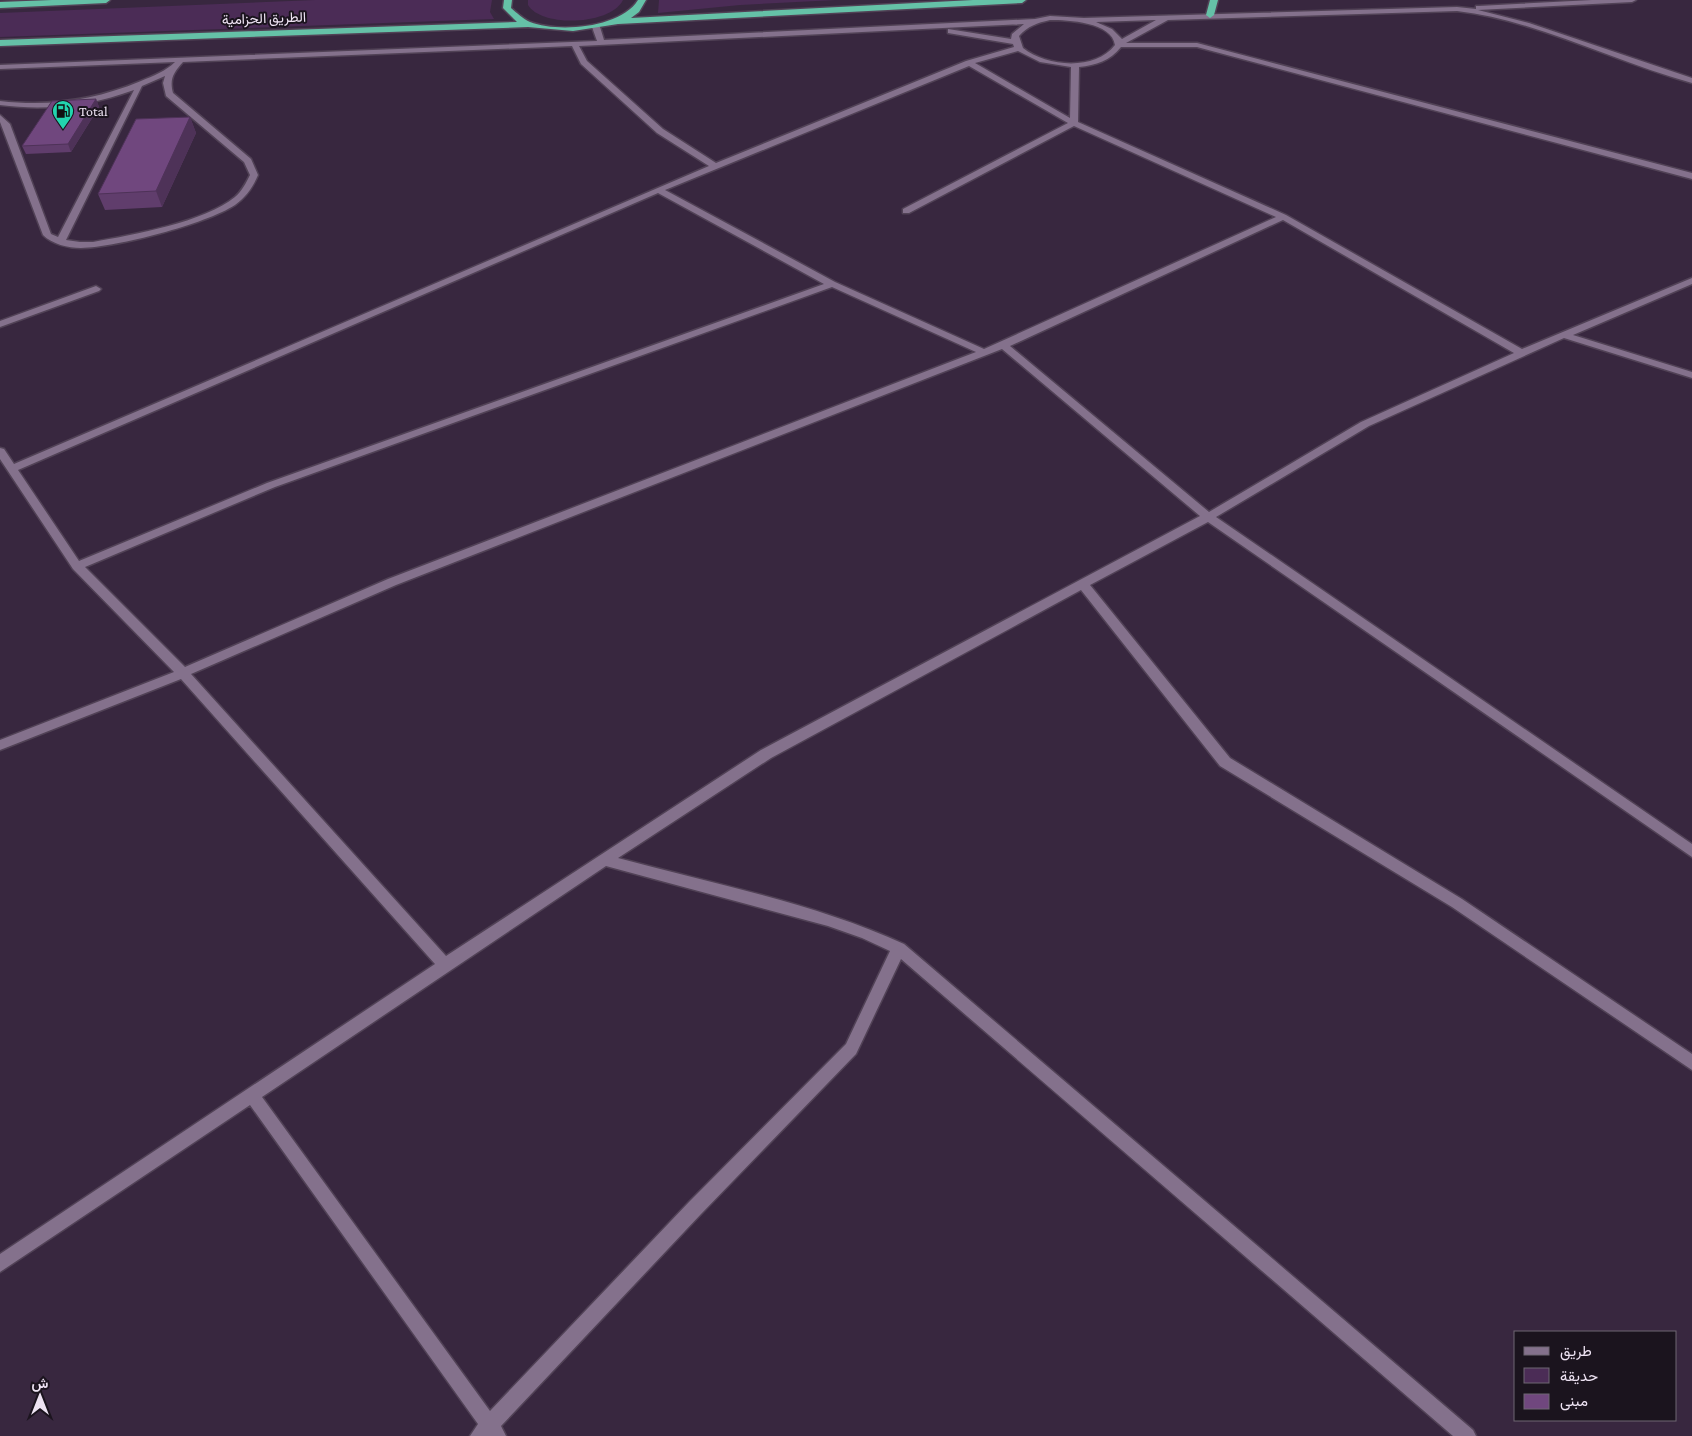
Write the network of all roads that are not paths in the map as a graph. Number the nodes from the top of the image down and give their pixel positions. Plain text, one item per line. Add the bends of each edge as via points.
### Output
1 (106, 0) edge
2 (508, 0) edge
3 (642, 0) edge
4 (1022, 0) edge
5 (1214, 0) edge
6 (1632, 0) edge
7 (0, 5) edge
8 (1456, 9) junction
9 (1210, 16) junction
10 (1167, 17) junction
11 (1084, 20) junction
12 (617, 21) junction
13 (1034, 21) junction
14 (528, 24) junction
15 (596, 27) junction
16 (548, 28) junction
17 (929, 28) junction
18 (601, 42) junction
19 (0, 43) edge
20 (574, 43) junction
21 (551, 44) junction
22 (1017, 45) junction
23 (1118, 45) junction
24 (181, 60) junction
25 (969, 63) junction
26 (1075, 64) junction
27 (0, 67) edge
28 (169, 71) junction
29 (1692, 81) edge
30 (139, 87) junction
31 (0, 103) edge
32 (0, 117) edge
33 (1074, 123) junction
34 (715, 166) junction
35 (1692, 176) edge
36 (658, 190) junction
37 (906, 211) dead end
38 (1283, 218) junction
39 (60, 242) junction
40 (1692, 281) edge
41 (832, 284) junction
42 (96, 289) dead end
43 (0, 324) edge
44 (1564, 335) junction
45 (1003, 345) junction
46 (983, 352) junction
47 (1521, 353) junction
48 (1692, 376) edge
49 (0, 451) edge
50 (12, 469) junction
51 (1208, 517) junction
52 (77, 566) junction
53 (1083, 584) junction
54 (183, 673) junction
55 (0, 745) edge
56 (1692, 851) edge
57 (603, 860) junction
58 (899, 948) junction
59 (445, 965) junction
60 (1692, 1063) edge
61 (252, 1095) junction
62 (0, 1264) edge
63 (489, 1432) edge
64 (1467, 1436) edge

1 - 7 highway
2 - 14 highway, الطريق الحزامية via 507,8 514,17
3 - 12 highway, الطريق الحزامية via 632,13
4 - 12 highway, الطريق الحزامية
5 - 9 highway
6 - 8 street
8 - 9 street
8 - 29 street via 1526,25
9 - 10 street
10 - 11 street
10 - 23 street
11 - 13 street via 1058,18
11 - 23 street via 1106,28 1118,39
12 - 15 highway, الطريق الحزامية
13 - 17 street
13 - 22 street via 1018,30
14 - 16 highway, الطريق الحزامية
14 - 19 highway, الطريق الحزامية
15 - 16 highway, الطريق الحزامية
15 - 18 street
16 - 21 street
17 - 18 street
17 - 22 street
18 - 20 street
20 - 21 street
20 - 34 street via 584,62 660,131
21 - 24 street
22 - 25 street
22 - 26 street via 1025,53 1047,62
23 - 26 street via 1116,51 1100,60
23 - 35 street via 1197,45
24 - 27 street
24 - 28 street
25 - 33 street
25 - 34 street
26 - 33 street
28 - 30 street
28 - 39 street via 168,94 248,161 254,175 246,192 226,208 196,220 104,242 81,245
30 - 31 street via 59,106
30 - 39 street
32 - 39 street via 6,124 47,235
33 - 37 street
33 - 38 street
34 - 36 street
36 - 41 street
36 - 50 street
38 - 45 street
38 - 47 street
40 - 44 street
41 - 46 street
41 - 52 street via 271,484
42 - 43 street
44 - 47 street
44 - 48 street
45 - 46 street
45 - 51 street
46 - 54 street via 392,582
47 - 51 street via 1365,424
49 - 50 street
50 - 52 street
51 - 53 street
51 - 56 street
52 - 54 street
53 - 57 street via 766,754
53 - 60 street via 1225,762 1457,904
54 - 55 street
54 - 59 street
57 - 58 street via 828,920
57 - 59 street
58 - 63 street via 851,1049 696,1208
58 - 64 street
59 - 61 street
61 - 62 street
61 - 63 street

